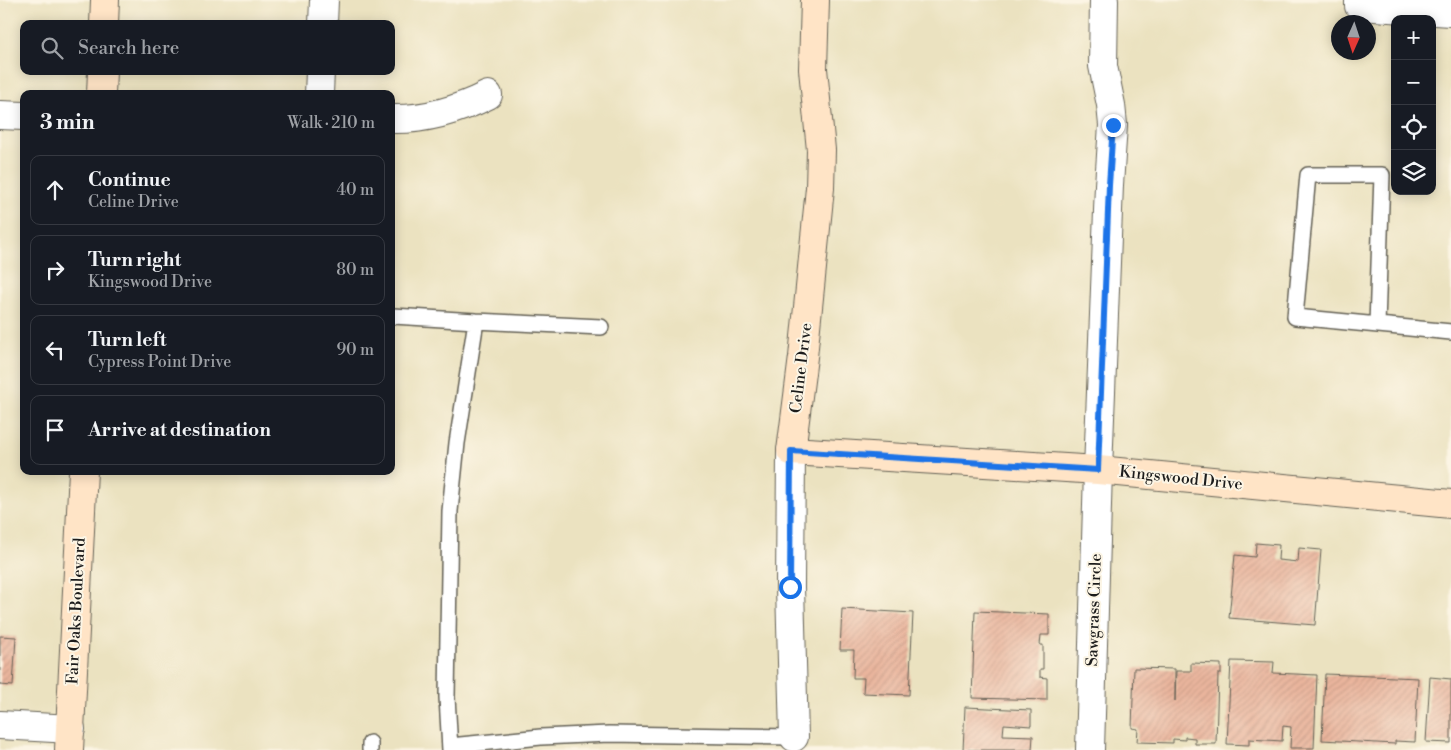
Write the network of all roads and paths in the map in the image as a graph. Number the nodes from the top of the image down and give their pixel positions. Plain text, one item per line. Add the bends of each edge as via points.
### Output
1 (105, 0) edge
2 (324, 0) edge
3 (815, 0) edge
4 (1104, 0) edge
5 (1359, 0) edge
6 (1451, 12) edge
7 (104, 20) edge
8 (323, 20) edge
9 (102, 75) edge
10 (320, 75) edge
11 (101, 90) edge
12 (319, 90) edge
13 (488, 95) dead end
14 (0, 115) edge
15 (20, 116) edge
16 (395, 119) edge
17 (395, 316) edge
18 (476, 321) junction
19 (1377, 325) junction
20 (602, 327) dead end
21 (1451, 332) edge
22 (791, 451) junction
23 (1098, 470) junction
24 (83, 475) edge
25 (1451, 504) edge
26 (0, 725) edge
27 (70, 739) edge
28 (794, 744) edge
29 (450, 748) edge
30 (1090, 750) edge

1 - 7 street
2 - 8 street
3 - 22 street, Celine Drive via 813,69 821,150 820,188
4 - 23 street, Sawgrass Circle via 1103,66 1113,125
5 - 6 street via 1359,6
9 - 11 street
10 - 12 street
13 - 16 street via 439,114
14 - 15 street
17 - 18 lane
18 - 20 lane
18 - 29 lane via 450,511 447,698
19 - 19 lane via 1295,318 1308,175 1382,176
19 - 21 lane
22 - 23 street, Kingswood Drive
22 - 28 street, Celine Drive
23 - 25 street, Kingswood Drive
23 - 30 street, Sawgrass Circle
24 - 27 street, Fair Oaks Boulevard
26 - 27 street
28 - 29 lane via 609,734 541,737

